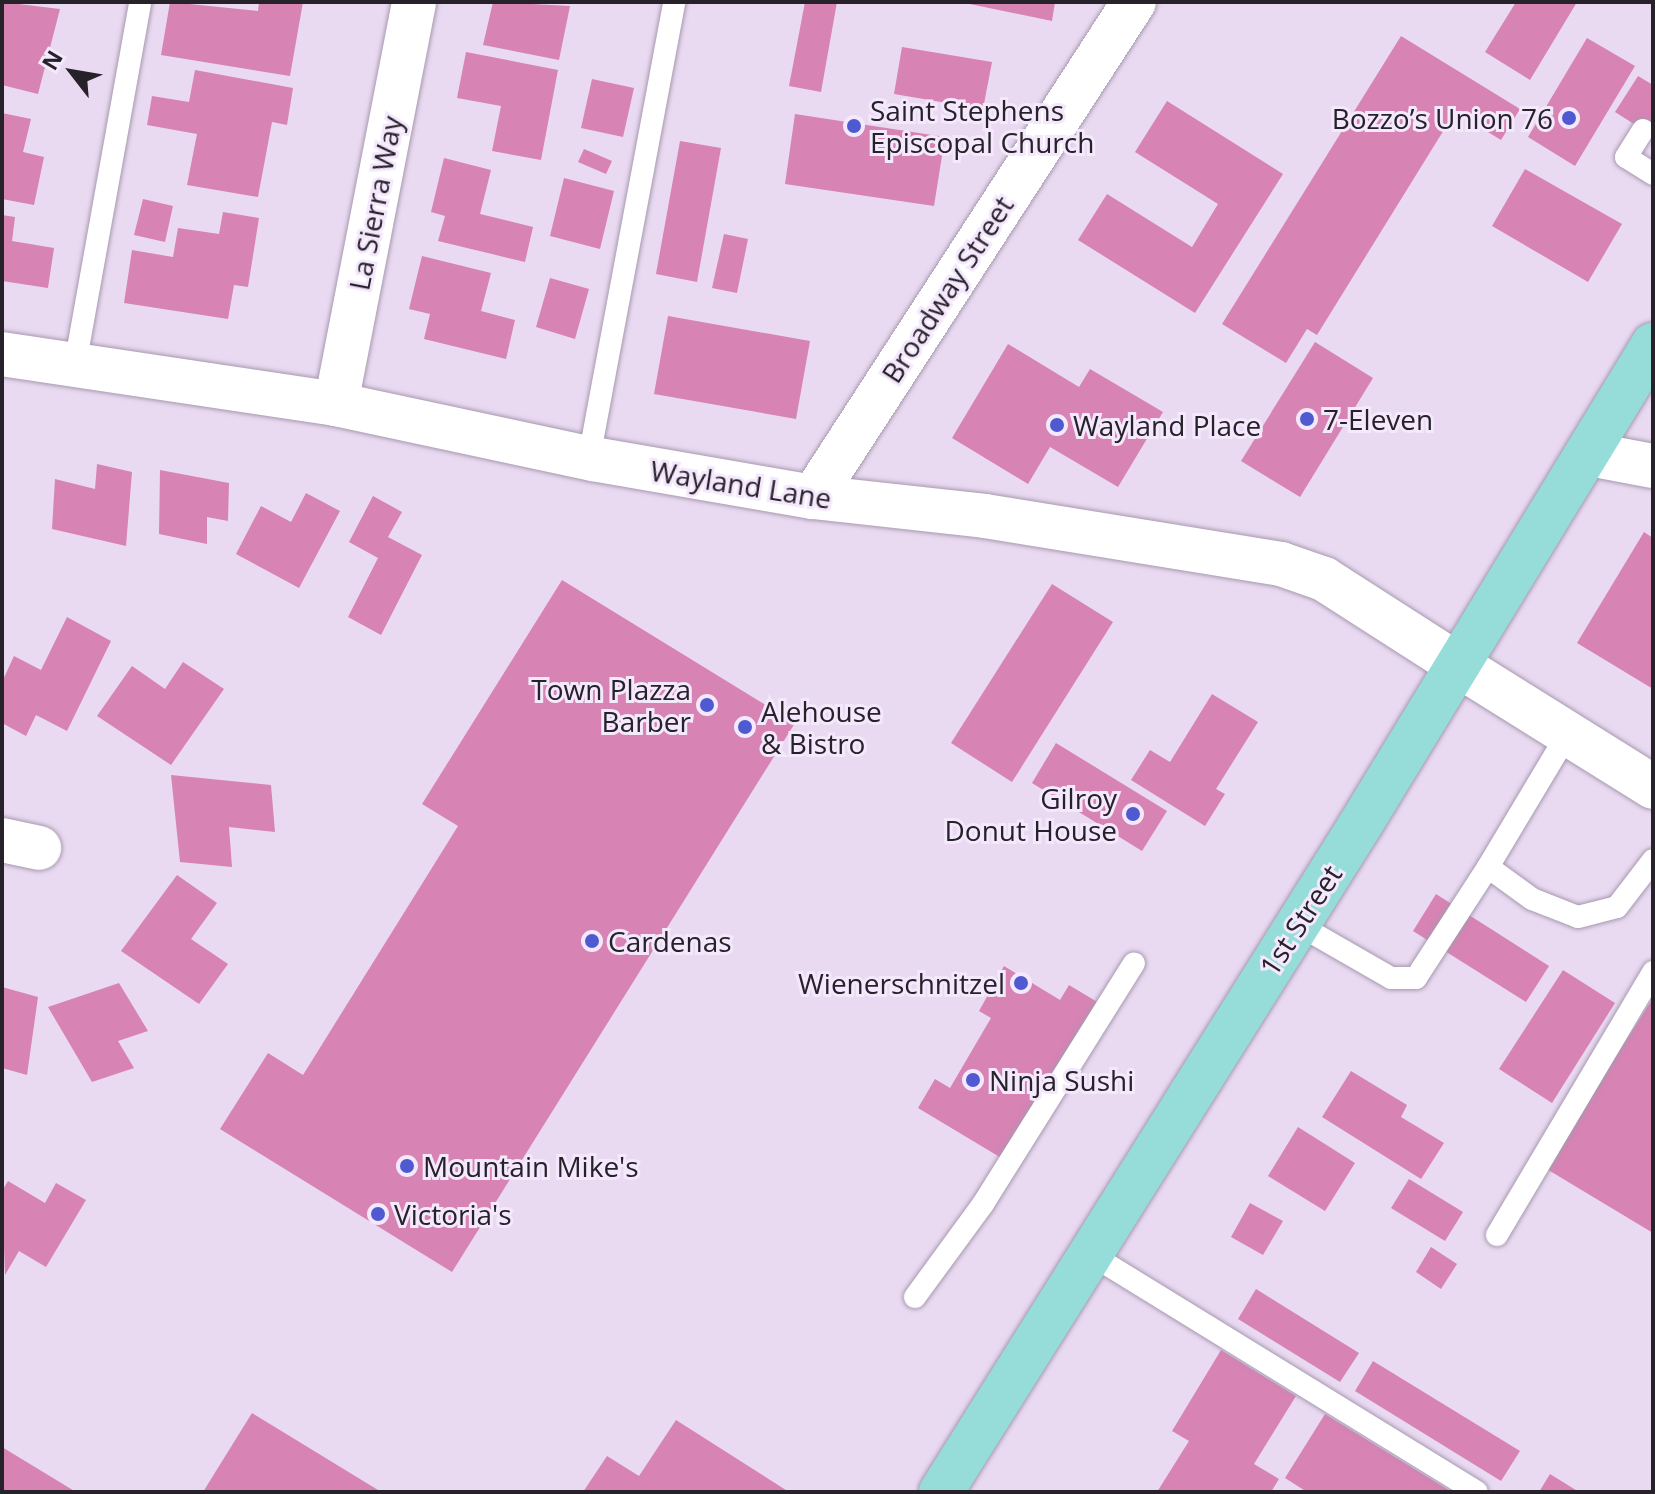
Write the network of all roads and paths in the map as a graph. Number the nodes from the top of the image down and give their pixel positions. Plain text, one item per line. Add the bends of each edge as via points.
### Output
1 (140, 2) edge
2 (414, 2) edge
3 (674, 2) edge
4 (1134, 2) edge
5 (1643, 130) dead end
6 (1653, 174) edge
7 (1653, 345) edge
8 (2, 354) edge
9 (75, 365) junction
10 (336, 404) junction
11 (1589, 454) junction
12 (589, 458) junction
13 (1653, 466) edge
14 (813, 497) junction
15 (1458, 665) junction
16 (1567, 735) junction
17 (1653, 787) edge
18 (1653, 860) edge
19 (1488, 867) junction
20 (1297, 924) junction
21 (1134, 963) dead end
22 (1653, 972) edge
23 (1497, 1235) dead end
24 (1090, 1254) junction
25 (915, 1297) dead end
26 (941, 1492) edge
27 (1477, 1492) edge

1 - 9 lane
2 - 10 street, La Sierra Way
3 - 12 lane
4 - 14 street, Broadway Street
5 - 6 lane via 1626,157
7 - 11 main road, 1st Street
8 - 9 street, Wayland Lane
9 - 10 street, Wayland Lane
10 - 12 street, Wayland Lane
11 - 13 street
11 - 15 main road, 1st Street
12 - 14 street, Wayland Lane
14 - 15 street, Wayland Lane via 985,516 1281,564 1324,579
15 - 16 street, Wayland Lane
15 - 20 main road, 1st Street
16 - 17 street, Wayland Lane
16 - 19 lane
18 - 19 lane via 1617,907 1578,917 1532,899
19 - 20 lane via 1416,978 1391,978
20 - 24 main road, 1st Street
21 - 25 lane via 983,1204
22 - 23 lane
24 - 26 main road, 1st Street
24 - 27 lane

